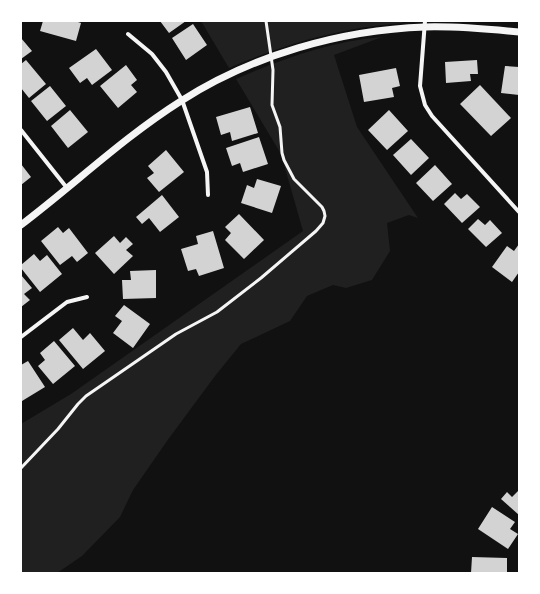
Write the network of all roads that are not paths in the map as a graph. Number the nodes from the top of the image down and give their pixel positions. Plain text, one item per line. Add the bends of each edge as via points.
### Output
1 (266, 21) edge
2 (425, 24) edge
3 (519, 32) edge
4 (128, 34) dead end
5 (271, 58) junction
6 (182, 100) junction
7 (21, 130) edge
8 (68, 188) junction
9 (208, 195) dead end
10 (519, 212) edge
11 (21, 225) edge
12 (87, 297) dead end
13 (21, 337) edge
14 (21, 468) edge

1 - 5 lane
2 - 3 street
2 - 5 street via 350,35
2 - 10 street via 420,86 425,104 432,116
4 - 6 street via 152,54
5 - 6 street via 232,73
5 - 14 lane via 271,98 280,127 284,160 294,178 322,207 325,216 323,223 261,278 217,312 176,334 86,396
6 - 8 street
6 - 9 street via 207,172
7 - 8 street
8 - 11 street
12 - 13 street via 67,302

